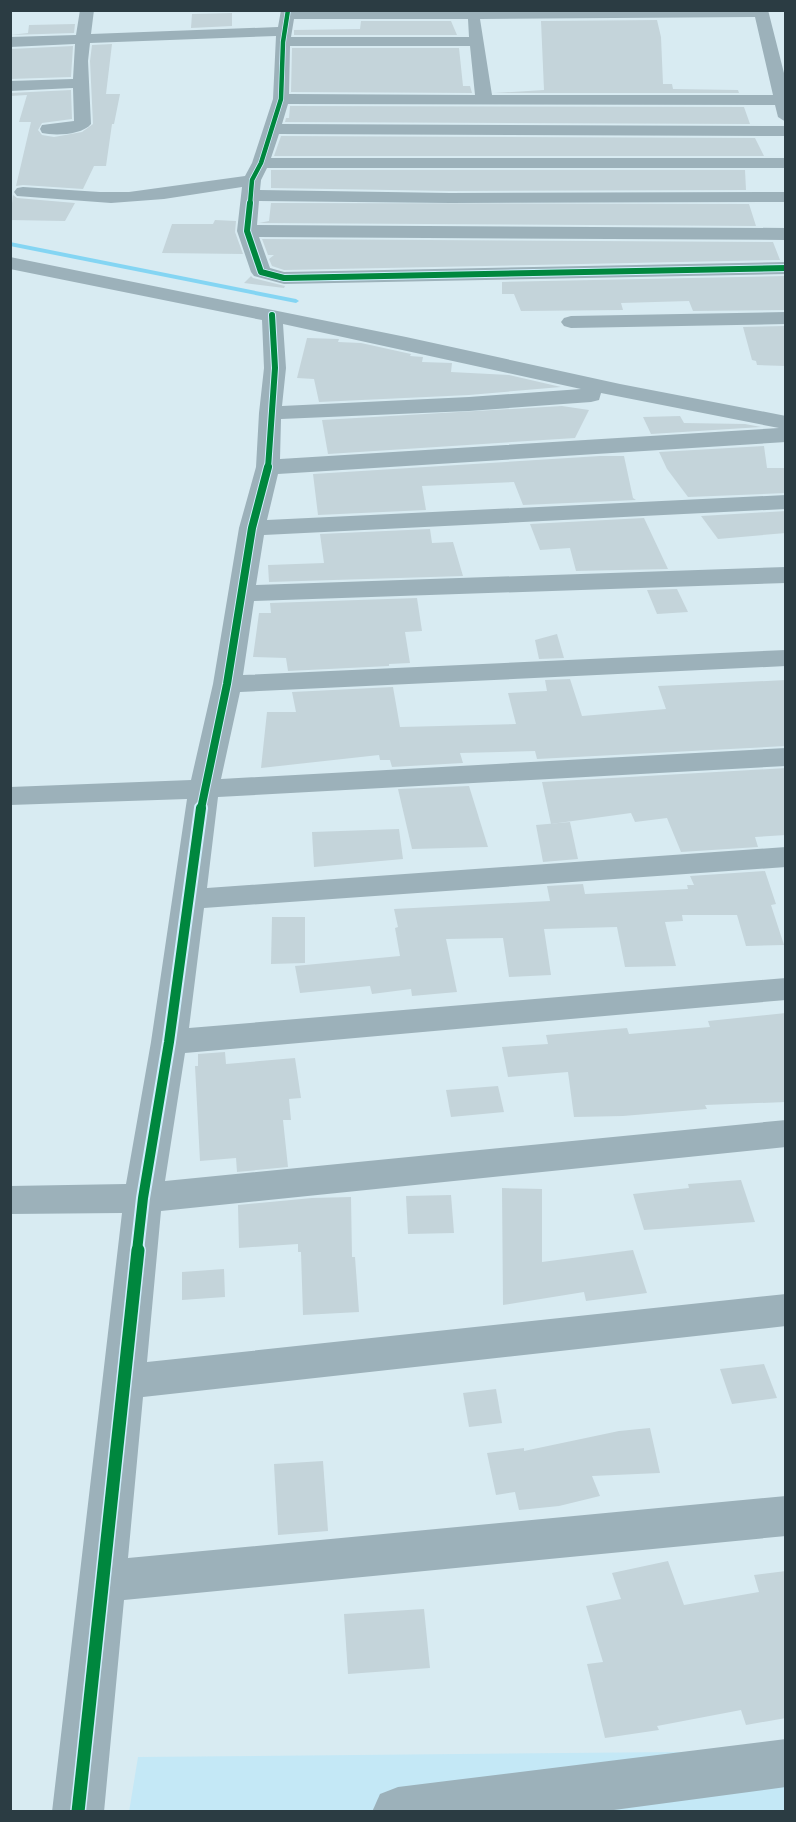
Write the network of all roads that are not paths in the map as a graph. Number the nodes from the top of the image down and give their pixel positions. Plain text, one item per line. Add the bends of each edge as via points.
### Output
1 (87, 10) edge
2 (474, 13) junction
3 (765, 15) edge
4 (286, 25) edge
5 (81, 40) junction
6 (476, 41) junction
7 (10, 42) edge
8 (768, 43) junction
9 (786, 43) edge
10 (82, 84) junction
11 (10, 86) edge
12 (281, 99) junction
13 (484, 99) junction
14 (780, 100) junction
15 (786, 117) edge
16 (48, 129) dead end
17 (271, 129) junction
18 (786, 131) edge
19 (261, 163) junction
20 (786, 163) edge
21 (251, 188) junction
22 (23, 192) dead end
23 (786, 197) edge
24 (247, 231) junction
25 (786, 234) edge
26 (10, 263) edge
27 (786, 268) edge
28 (272, 315) junction
29 (786, 318) edge
30 (571, 322) dead end
31 (620, 391) junction
32 (270, 412) junction
33 (786, 423) edge
34 (786, 435) edge
35 (268, 467) junction
36 (786, 502) edge
37 (252, 528) junction
38 (786, 575) edge
39 (242, 593) junction
40 (786, 658) edge
41 (227, 684) junction
42 (786, 757) edge
43 (204, 789) junction
44 (10, 796) edge
45 (786, 857) edge
46 (189, 899) junction
47 (786, 988) edge
48 (169, 1042) junction
49 (786, 1133) edge
50 (143, 1198) junction
51 (10, 1200) edge
52 (786, 1310) edge
53 (124, 1382) junction
54 (786, 1516) edge
55 (102, 1581) junction
56 (786, 1763) edge
57 (78, 1812) edge
58 (398, 1812) edge

1 - 5 street
2 - 3 street
2 - 4 street
2 - 6 street
3 - 8 street
4 - 5 street
4 - 6 street
4 - 12 street
5 - 7 street
5 - 10 street via 74,61
6 - 13 street
8 - 9 street
8 - 14 street
10 - 11 street
10 - 16 street via 83,124
12 - 13 street
12 - 17 street
13 - 14 street via 585,93
14 - 15 street
17 - 18 street
17 - 19 street
19 - 20 street
19 - 21 street
21 - 22 street via 108,198
21 - 23 street via 450,198
21 - 24 street
24 - 25 street
24 - 27 street via 261,272 284,278
26 - 28 street
28 - 31 street
28 - 32 street via 275,368
29 - 30 street
31 - 32 street via 469,404
31 - 33 street
32 - 35 street
34 - 35 street
35 - 37 street
36 - 37 street
37 - 39 street
38 - 39 street
39 - 41 street
40 - 41 street
41 - 43 street
42 - 43 street
43 - 44 street
43 - 46 street
45 - 46 street
46 - 48 street
47 - 48 street
48 - 50 street
49 - 50 street
50 - 51 street
50 - 53 street
52 - 53 street
53 - 55 street
54 - 55 street
55 - 57 street
56 - 58 street

